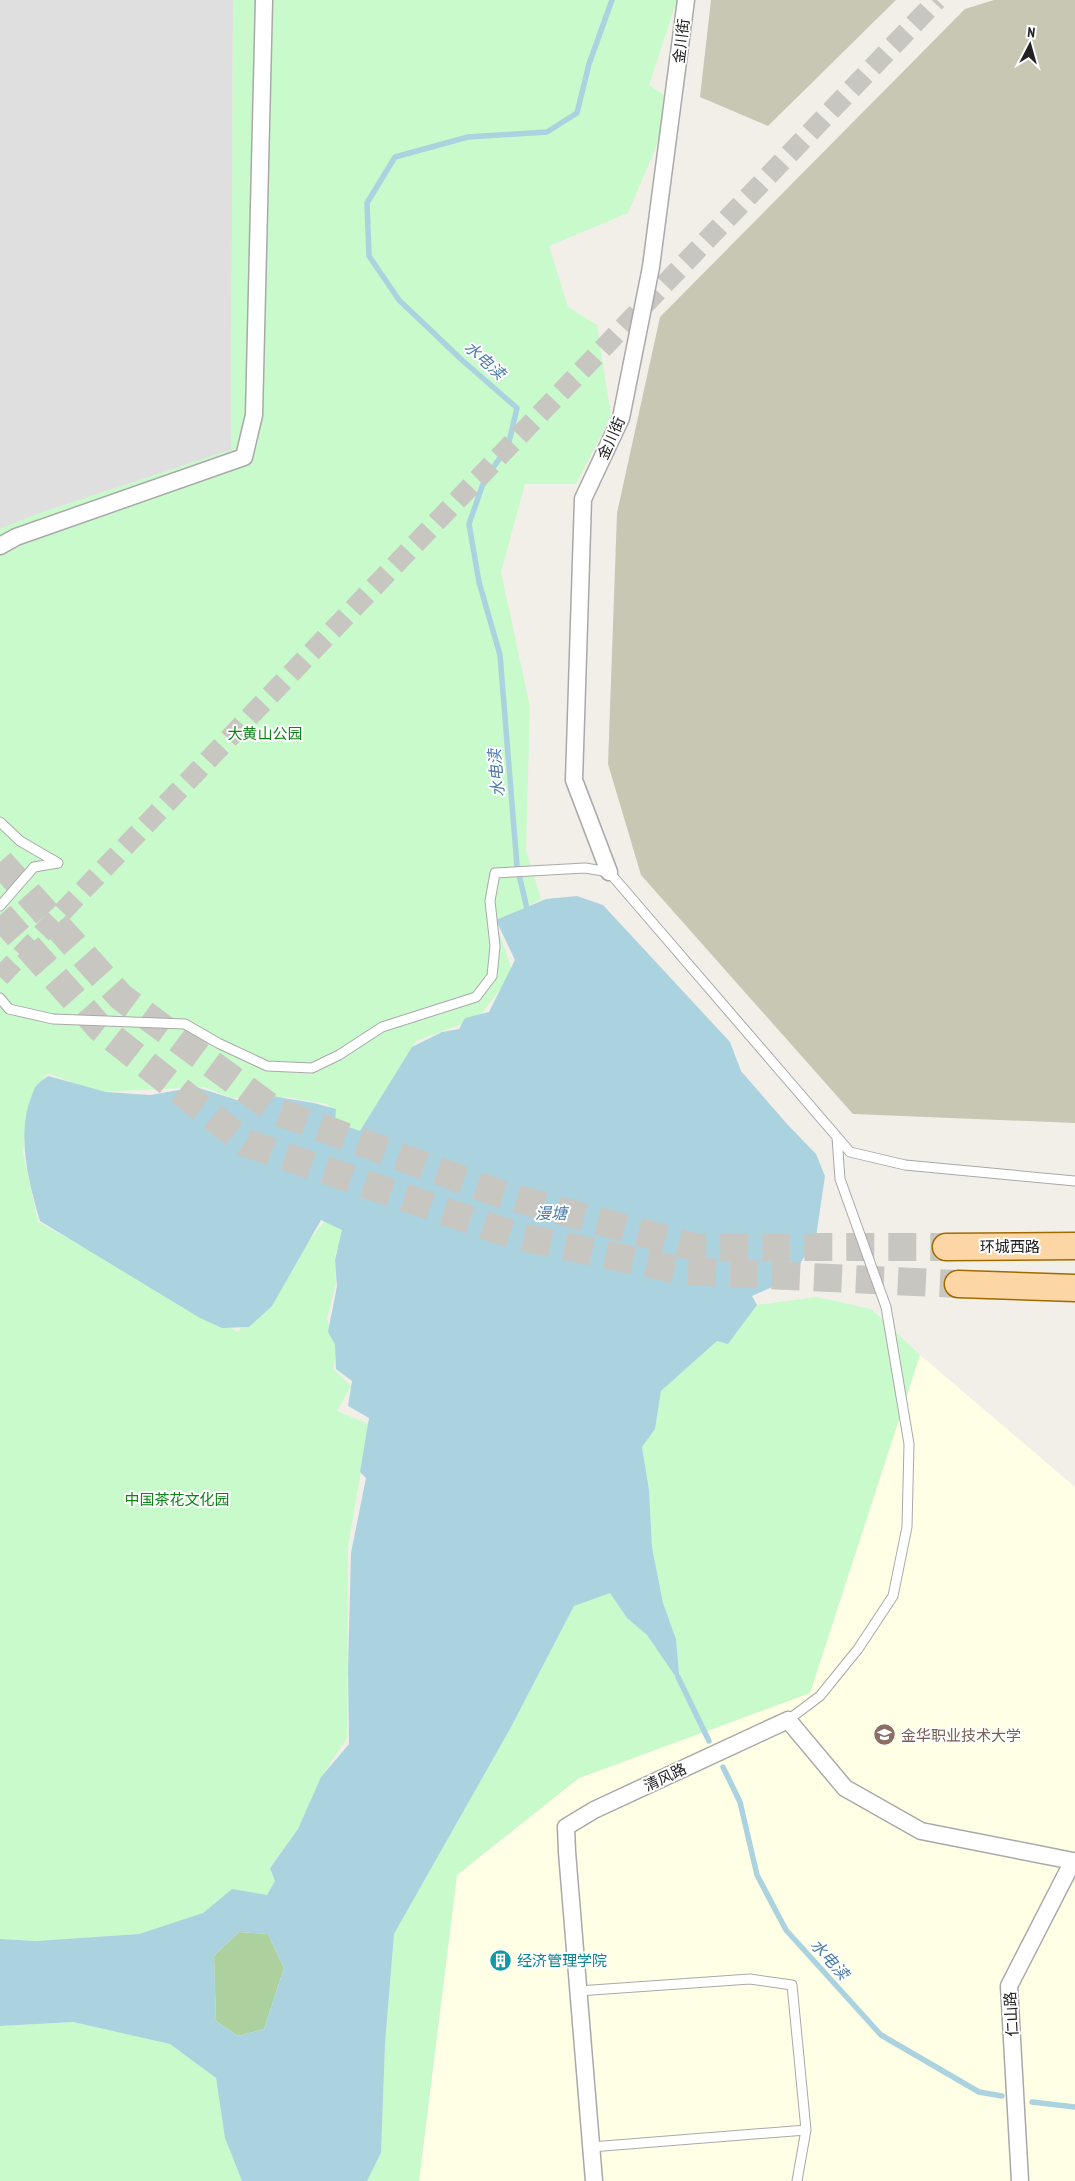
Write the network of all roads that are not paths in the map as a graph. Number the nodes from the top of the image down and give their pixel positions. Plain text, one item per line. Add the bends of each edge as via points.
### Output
1 (264, 0) edge
2 (686, 0) edge
3 (0, 546) edge
4 (0, 822) edge
5 (609, 872) junction
6 (0, 906) edge
7 (0, 998) edge
8 (837, 1137) junction
9 (1075, 1181) edge
10 (1075, 1246) edge
11 (946, 1247) tunnel mouth
12 (958, 1284) tunnel mouth
13 (1075, 1288) edge
14 (788, 1720) junction
15 (1074, 1861) edge
16 (578, 1991) junction
17 (806, 2130) junction
18 (591, 2146) junction
19 (594, 2181) edge
20 (797, 2181) edge
21 (1020, 2181) edge

1 - 3 street via 254,415 244,457 16,537
2 - 5 street, 金川街 via 651,267 621,418 583,499 574,780
4 - 6 lane via 20,842 58,863 34,867
5 - 7 lane via 585,868 495,874 490,901 495,946 492,976 476,997 382,1027 312,1068 267,1066 185,1024 53,1019 9,1010
5 - 8 lane
8 - 9 lane via 850,1152 905,1165
8 - 14 lane via 840,1179 886,1307 909,1444 907,1527 893,1596 858,1649 820,1696
10 - 11 main road, 环城西路
12 - 13 main road
14 - 15 street via 845,1788 921,1831
14 - 16 street, 清风路 via 594,1810 566,1827
15 - 21 street, 仁山路 via 1009,1986
16 - 17 lane via 750,1979 792,1985
16 - 18 street, 清风路
17 - 18 lane
17 - 20 lane
18 - 19 street, 清风路

